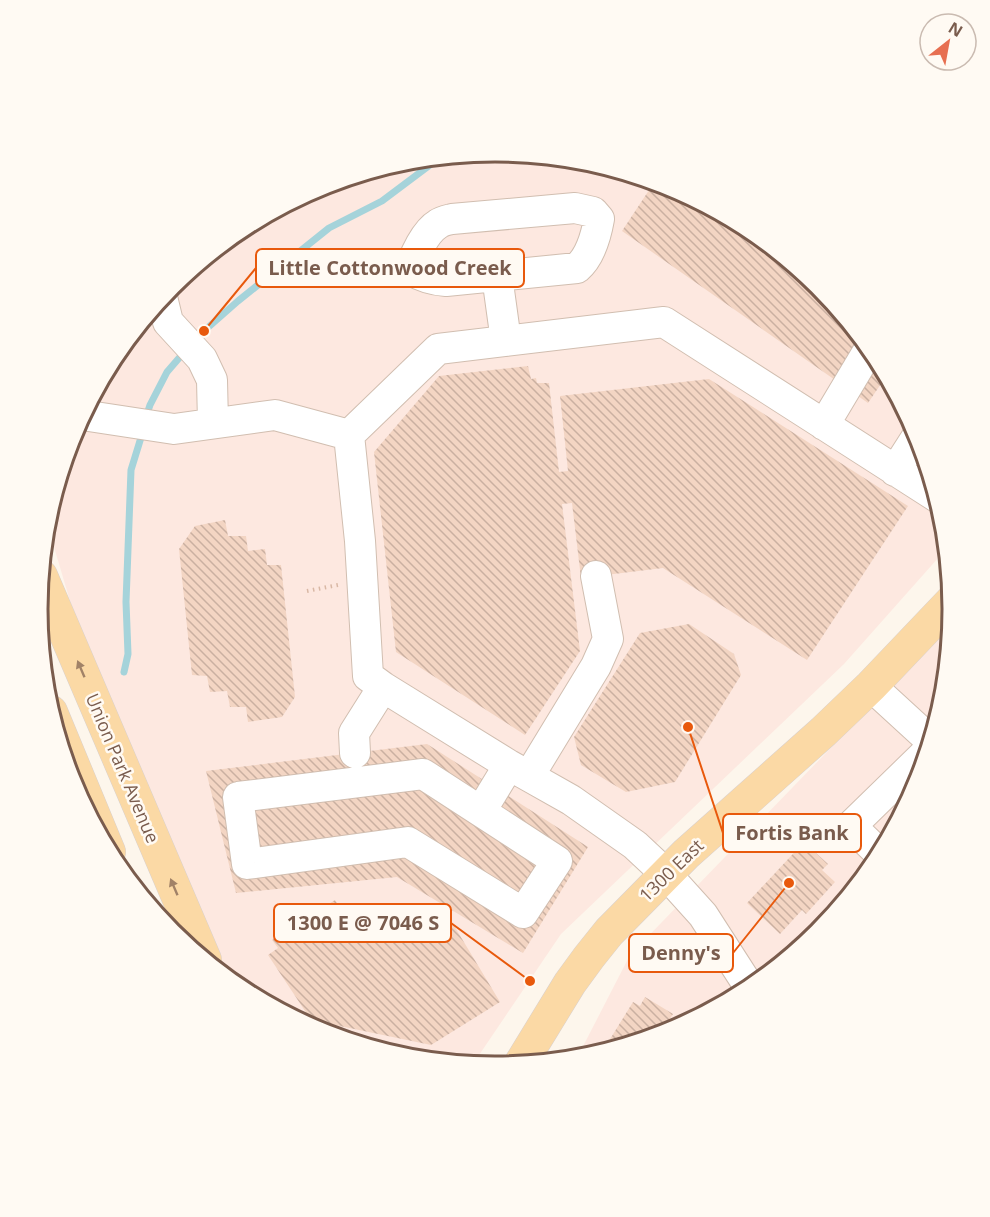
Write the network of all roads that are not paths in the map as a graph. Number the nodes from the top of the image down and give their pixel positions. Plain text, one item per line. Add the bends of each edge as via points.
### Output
1 (497, 276) junction
2 (165, 309) edge
3 (506, 341) junction
4 (865, 357) edge
5 (91, 417) edge
6 (213, 423) junction
7 (824, 425) junction
8 (349, 435) junction
9 (911, 446) edge
10 (895, 471) junction
11 (926, 490) edge
12 (596, 576) dead end
13 (49, 594) edge
14 (942, 611) edge
15 (871, 686) junction
16 (383, 687) junction
17 (924, 734) edge
18 (355, 753) dead end
19 (519, 771) junction
20 (902, 792) edge
21 (481, 811) junction
22 (873, 847) edge
23 (666, 874) junction
24 (198, 943) edge
25 (744, 979) edge
26 (527, 1055) edge

1 - 1 street via 446,282 411,270 426,237 437,224 452,219 575,208 593,212 598,219 596,234 584,262 577,268
1 - 3 street
2 - 6 street via 202,358 212,380
3 - 7 street via 664,322
3 - 8 street via 438,349
4 - 7 street
5 - 6 street via 174,429
6 - 8 street via 275,415
7 - 10 street
8 - 16 street via 368,676
9 - 10 street
10 - 11 street
12 - 19 street via 608,639 596,666
24 -> 13 main road, Union Park Avenue
14 - 15 main road, 1300 East
15 - 17 street
15 - 23 main road, 1300 East
16 - 18 street via 354,733
16 - 19 street
19 - 21 street
19 - 23 street via 571,800 635,845
20 - 22 street via 851,826
21 - 21 street via 423,774 238,797 247,864 408,842 523,913 557,861
23 - 25 street via 703,915
23 - 26 main road, 1300 East via 589,957

